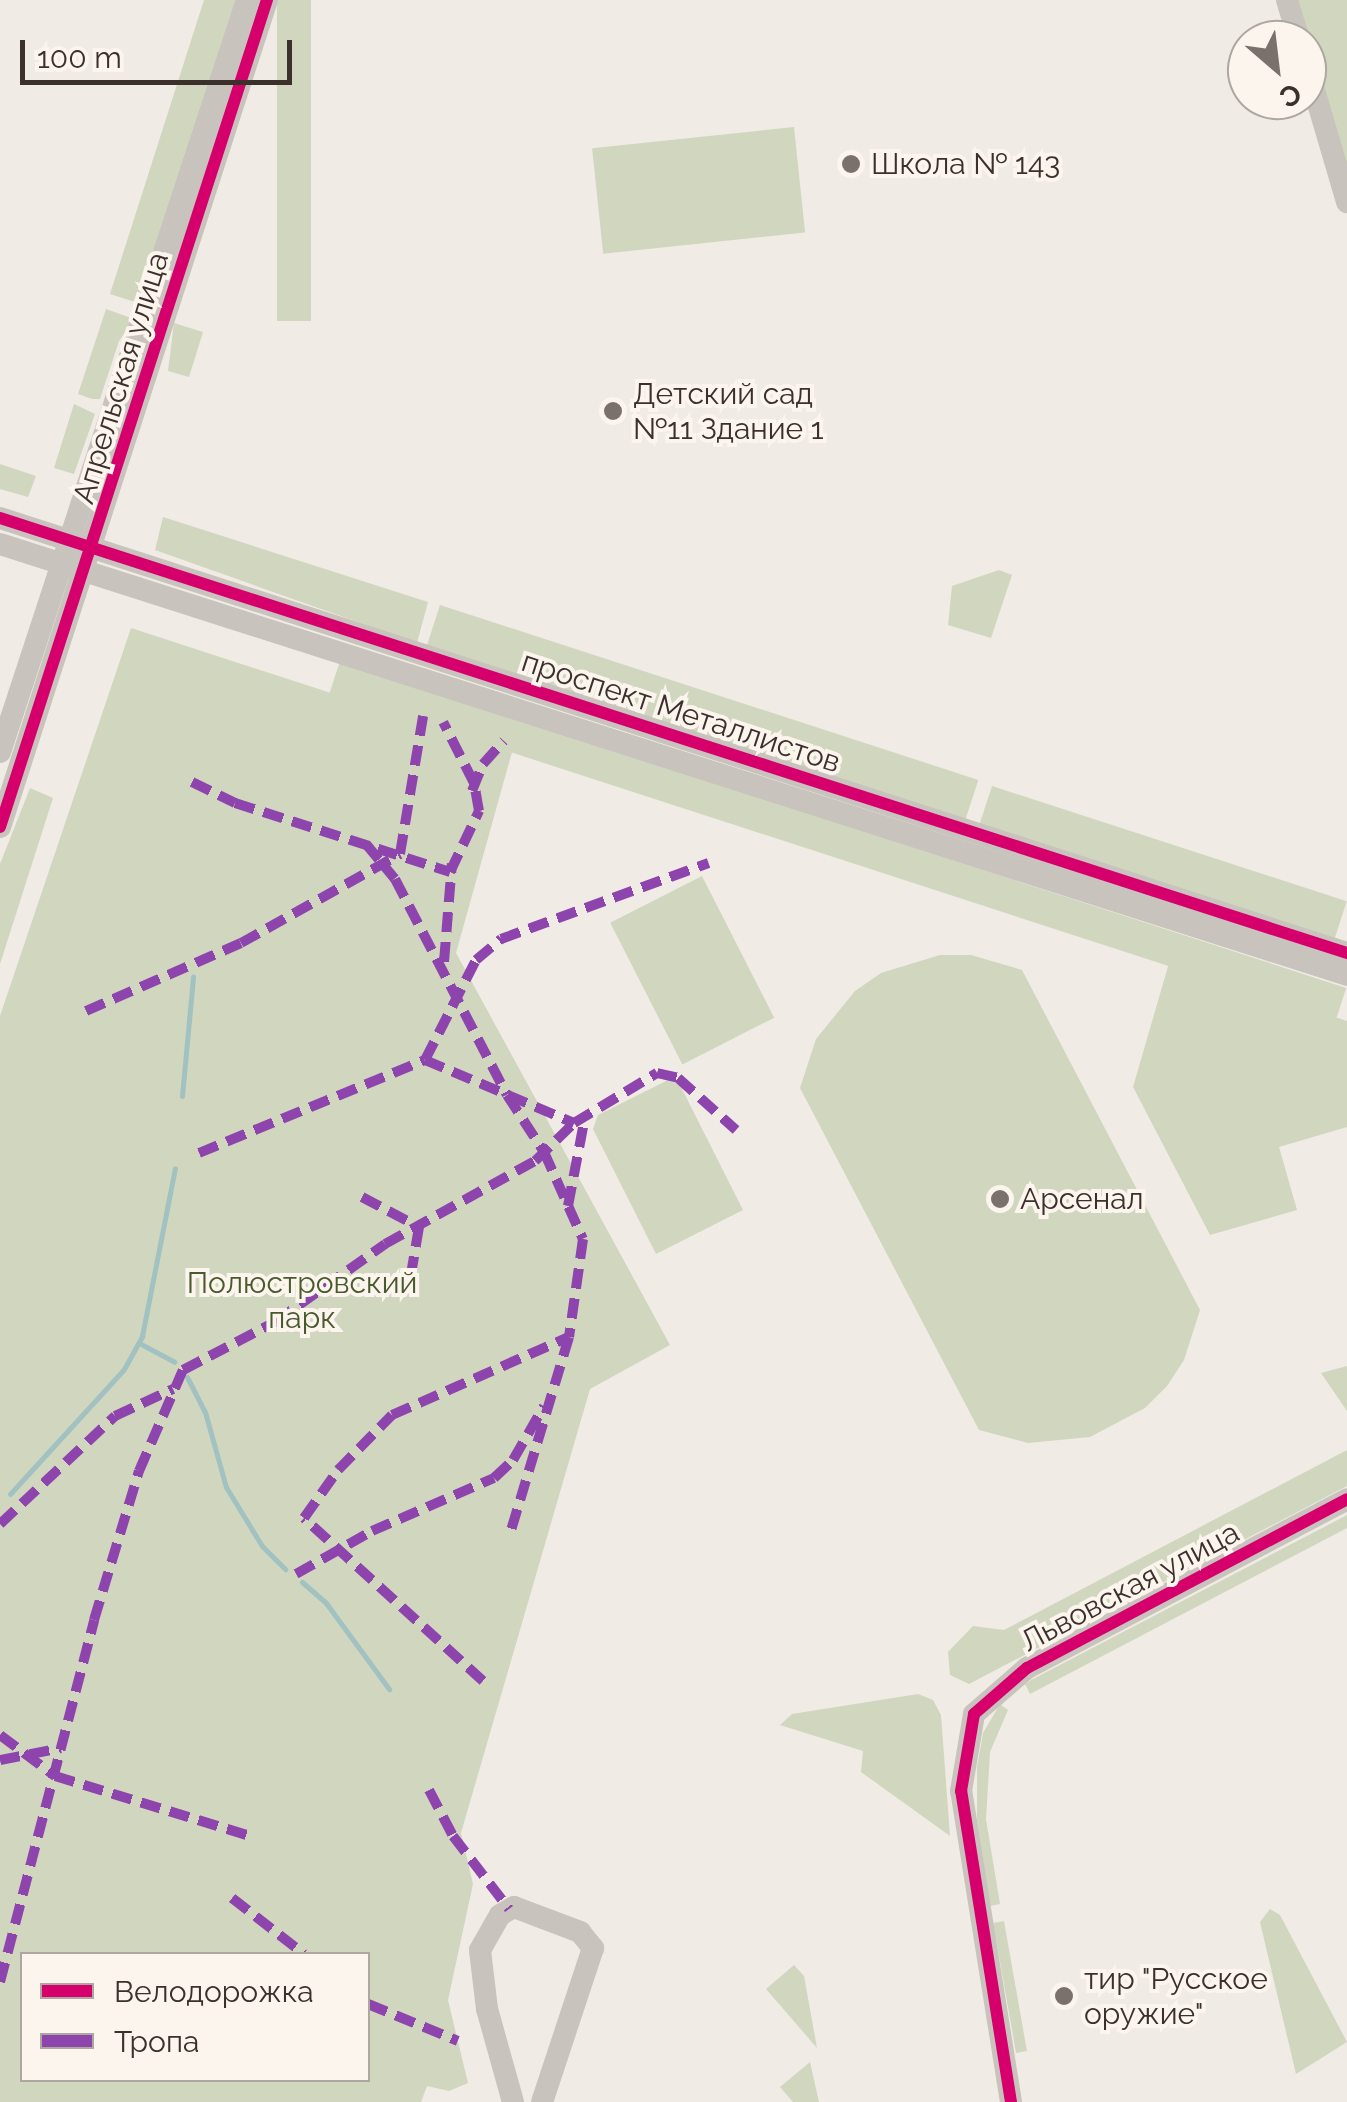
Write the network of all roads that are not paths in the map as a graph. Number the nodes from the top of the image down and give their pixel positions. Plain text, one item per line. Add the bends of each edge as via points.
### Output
1 (246, 0) edge
2 (267, 0) edge
3 (1323, 120) edge
4 (1347, 202) edge
5 (0, 518) edge
6 (68, 538) junction
7 (0, 544) edge
8 (94, 546) junction
9 (60, 563) junction
10 (86, 571) junction
11 (0, 752) edge
12 (0, 827) edge
13 (1347, 952) edge
14 (1347, 975) edge
15 (1347, 1500) edge
16 (513, 2102) edge
17 (542, 2102) edge
18 (1011, 2102) edge

1 - 6 street, Апрельская улица
2 - 8 street, Апрельская улица
3 - 4 street
5 - 6 street, проспект Металлистов
6 - 8 street, проспект Металлистов
6 - 9 street, Апрельская улица
7 - 9 street, проспект Металлистов
8 - 10 street, Апрельская улица
8 - 13 street, проспект Металлистов
9 - 10 street, проспект Металлистов
9 - 11 street, Апрельская улица
10 - 12 street, Апрельская улица
10 - 14 street, проспект Металлистов
15 - 18 street, Львовская улица via 1028,1668 974,1714 961,1791
16 - 17 street via 486,2009 480,1950 500,1914 514,1907 580,1932 593,1948

